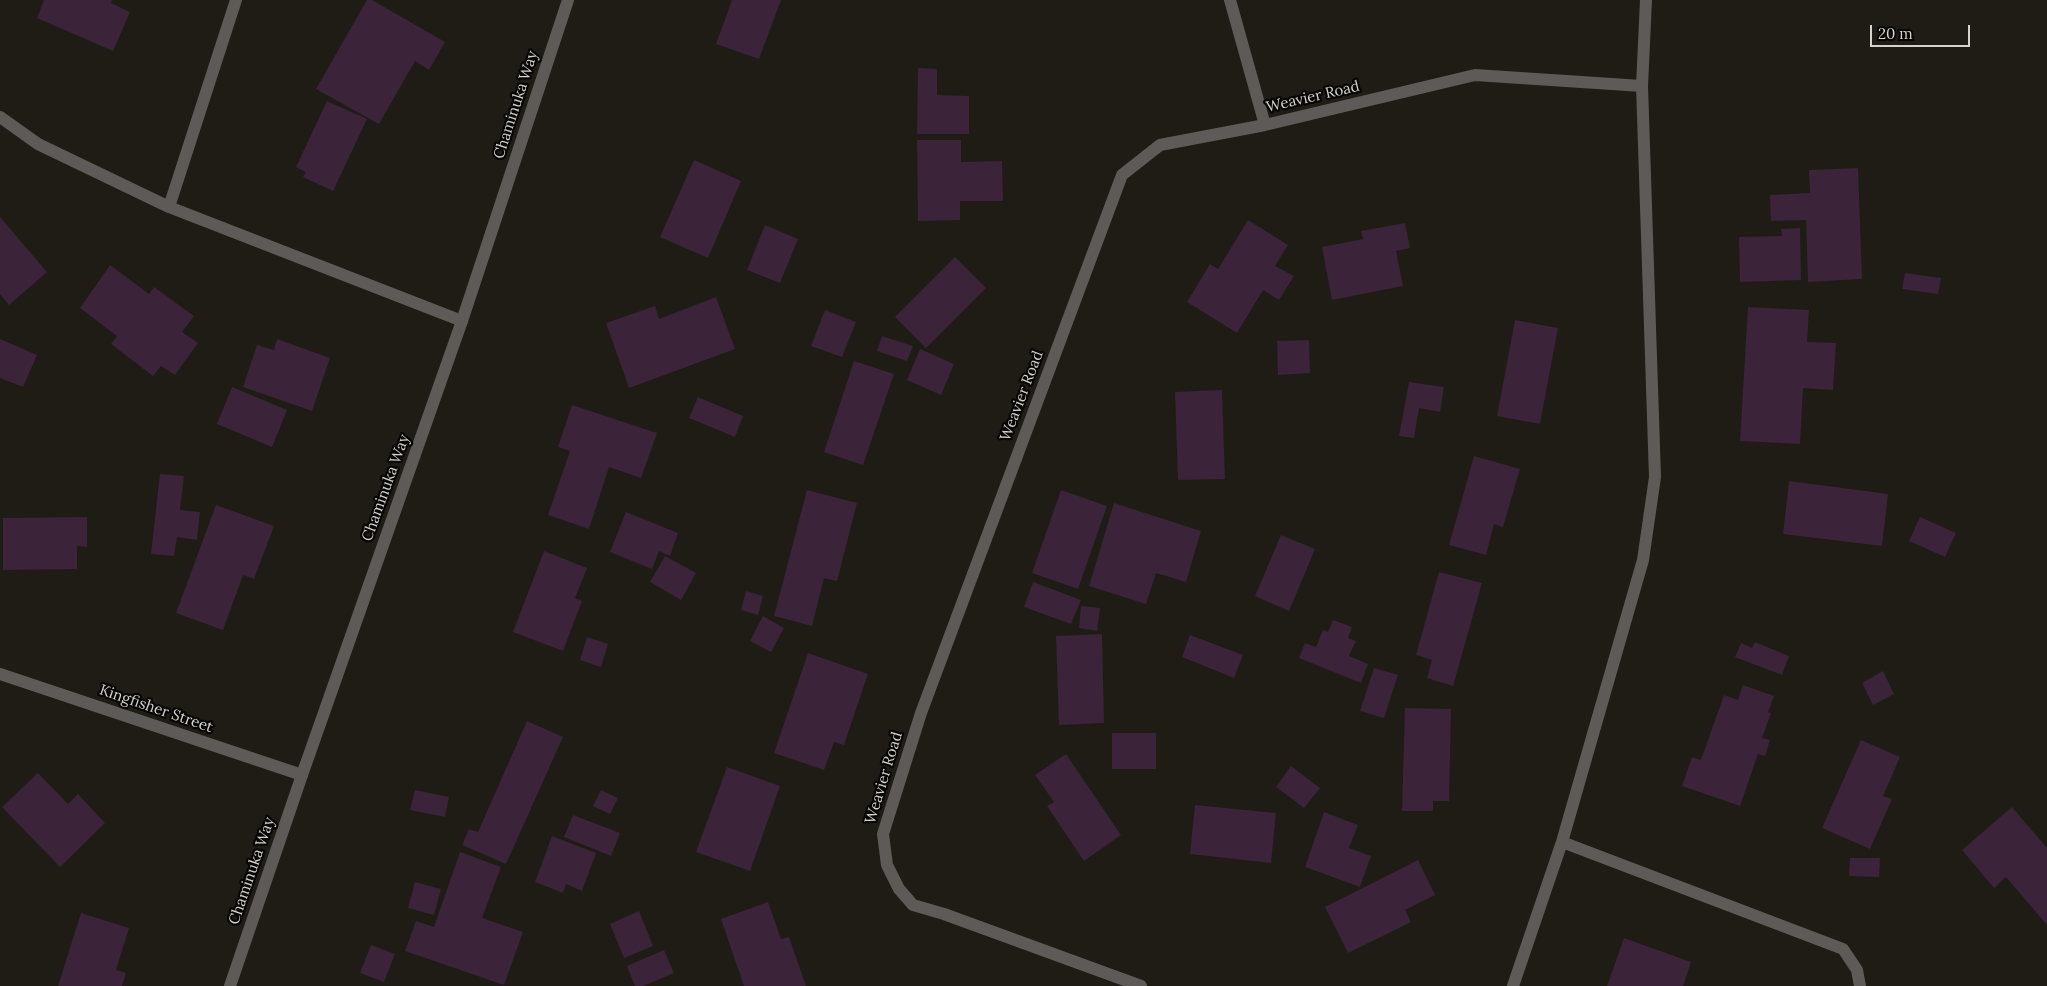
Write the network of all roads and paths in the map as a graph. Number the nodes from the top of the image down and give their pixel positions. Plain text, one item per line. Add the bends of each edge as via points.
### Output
1 (236, 0) edge
2 (568, 0) edge
3 (1230, 0) edge
4 (1646, 0) edge
5 (1642, 86) junction
6 (0, 117) edge
7 (1265, 125) junction
8 (169, 207) junction
9 (462, 321) junction
10 (0, 674) edge
11 (302, 775) junction
12 (1562, 842) junction
13 (230, 986) edge
14 (1141, 986) edge
15 (1513, 986) edge
16 (1860, 986) edge

1 - 8 street
2 - 9 street, Chaminuka Way
3 - 7 street
4 - 5 street
5 - 7 street, Weavier Road via 1475,75
5 - 12 street via 1655,477 1642,560
6 - 8 street via 38,144
7 - 14 street, Weavier Road via 1160,145 1122,175 921,713 883,834 887,865 899,889 913,905
8 - 9 street
9 - 11 street, Chaminuka Way
10 - 11 street, Kingfisher Street
11 - 13 street, Chaminuka Way
12 - 15 street
12 - 16 street via 1843,949 1857,970

